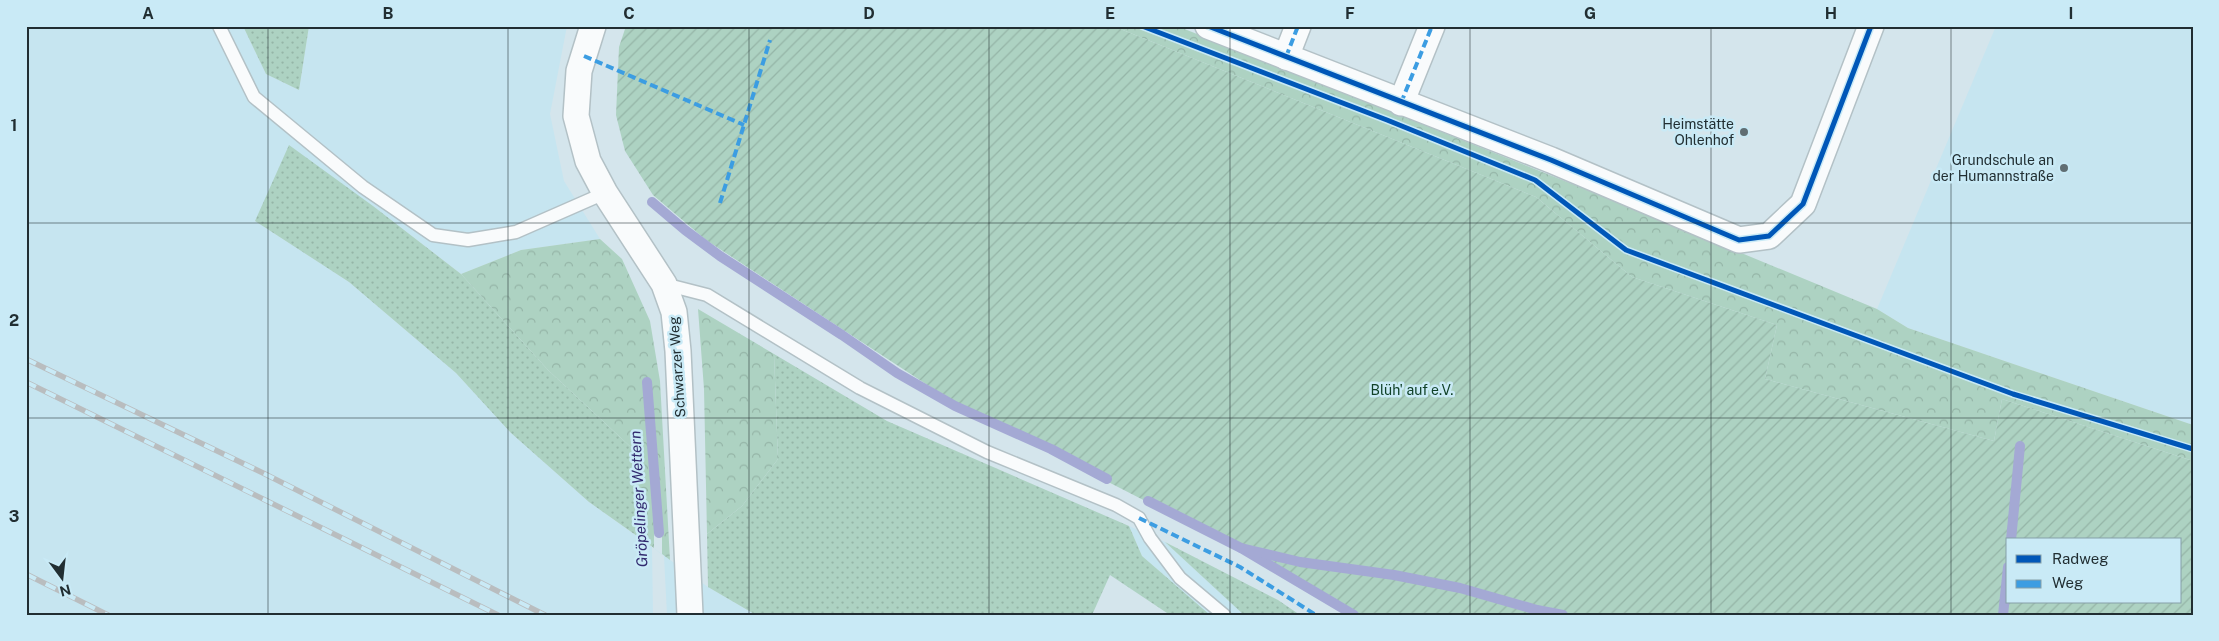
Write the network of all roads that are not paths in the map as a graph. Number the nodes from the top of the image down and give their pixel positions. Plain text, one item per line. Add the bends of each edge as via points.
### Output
1 (219, 26) edge
2 (593, 26) edge
3 (1208, 26) edge
4 (1298, 26) edge
5 (1432, 26) edge
6 (1871, 26) edge
7 (1286, 57) junction
8 (1401, 103) junction
9 (605, 193) junction
10 (664, 284) junction
11 (690, 615) edge
12 (1224, 615) edge

1 - 9 lane via 254,97 363,187 434,235 468,240 516,232
2 - 9 street, Schwarzer Weg via 579,71 576,116 588,160
3 - 7 street
4 - 7 street
5 - 8 street
6 - 8 street via 1803,204 1769,236 1739,240 1551,160
7 - 8 street
9 - 10 street, Schwarzer Weg
10 - 11 street, Schwarzer Weg via 674,312 678,351
10 - 12 lane via 707,295 860,388 987,452 1116,504 1139,518 1180,578

